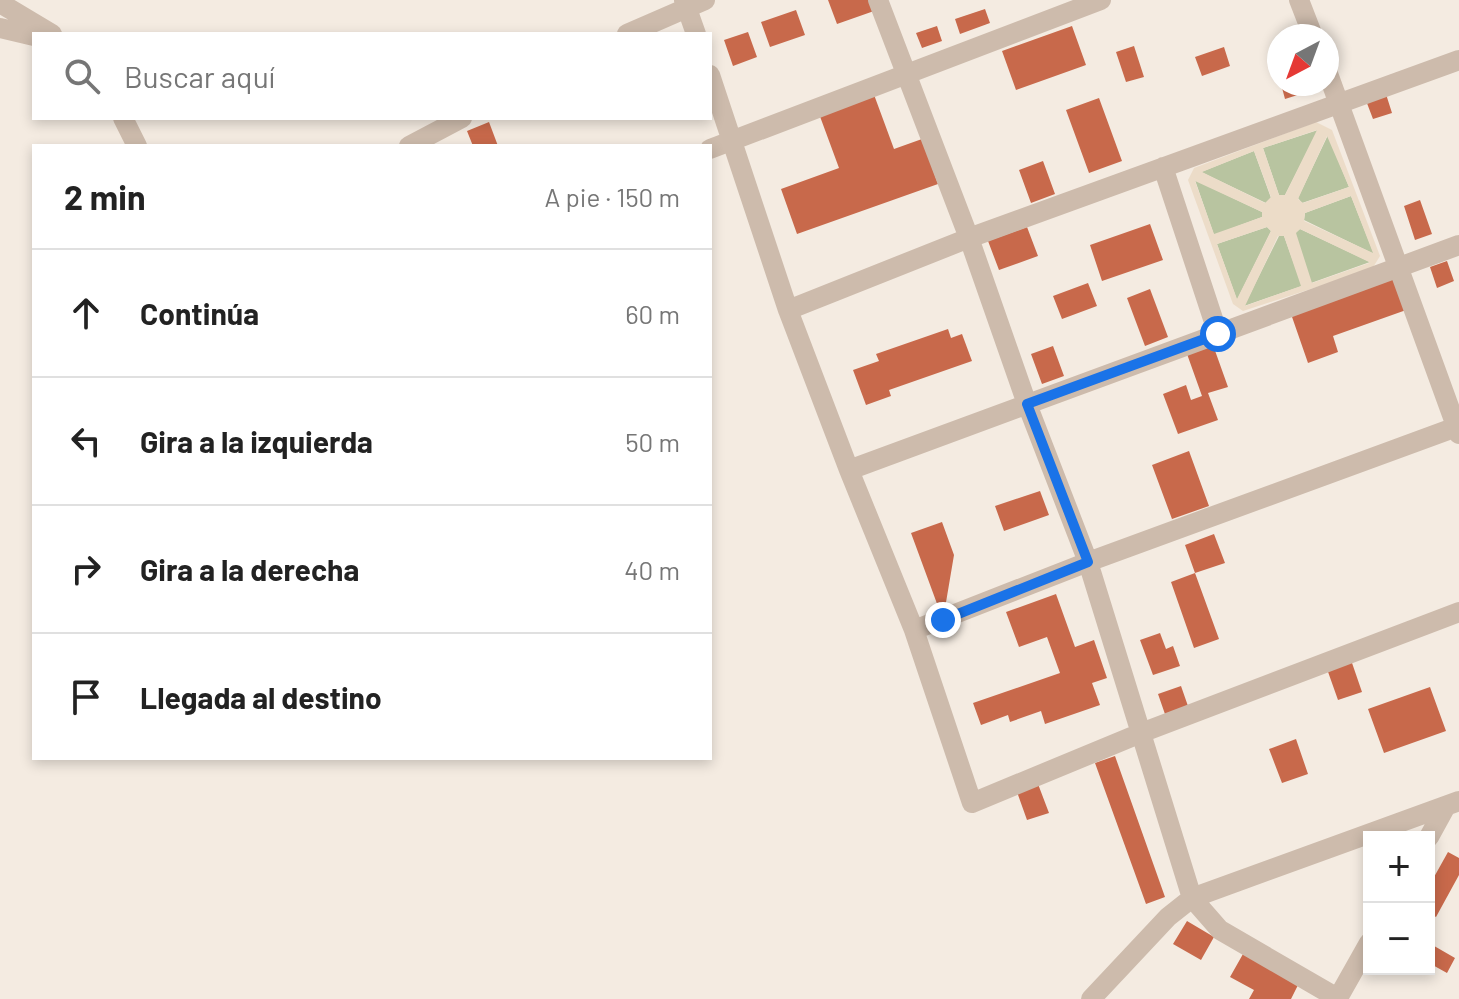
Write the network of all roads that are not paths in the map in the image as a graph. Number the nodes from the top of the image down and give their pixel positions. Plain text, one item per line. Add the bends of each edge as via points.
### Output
1 (878, 0) edge
2 (1101, 0) edge
3 (1299, 0) edge
4 (692, 2) edge
5 (0, 3) edge
6 (1308, 24) edge
7 (0, 28) edge
8 (49, 32) edge
9 (631, 32) edge
10 (696, 32) edge
11 (32, 36) edge
12 (1459, 60) edge
13 (908, 75) junction
14 (712, 81) edge
15 (1337, 96) edge
16 (1340, 103) junction
17 (124, 120) edge
18 (458, 120) edge
19 (733, 141) junction
20 (136, 144) edge
21 (413, 144) edge
22 (712, 148) edge
23 (1163, 167) junction
24 (969, 238) junction
25 (1459, 245) edge
26 (1399, 267) junction
27 (788, 310) junction
28 (1218, 334) junction
29 (1027, 404) junction
30 (1458, 429) edge
31 (849, 470) junction
32 (1088, 562) junction
33 (1459, 612) edge
34 (914, 630) junction
35 (1141, 733) junction
36 (1453, 803) edge
37 (1433, 831) edge
38 (1192, 898) junction
39 (1363, 954) edge
40 (1091, 999) edge
41 (1339, 999) edge

1 - 13 street
2 - 13 street
3 - 6 street
4 - 9 street
4 - 10 street
5 - 8 street
7 - 11 street
12 - 16 street
13 - 19 street
13 - 24 street
14 - 19 street
15 - 16 street
16 - 23 street
16 - 26 street
17 - 20 street
18 - 21 street
19 - 22 street
19 - 27 street
23 - 24 street
23 - 28 street
24 - 27 street
24 - 29 street
25 - 26 street
26 - 28 street
26 - 30 street
27 - 31 street
28 - 29 street
29 - 31 street
29 - 32 street
30 - 32 street
31 - 34 street
32 - 34 street
32 - 35 street
33 - 35 street
34 - 35 street via 972,803
35 - 38 street
36 - 37 street
36 - 38 street
38 - 40 street
38 - 41 street via 1220,930
39 - 41 street

